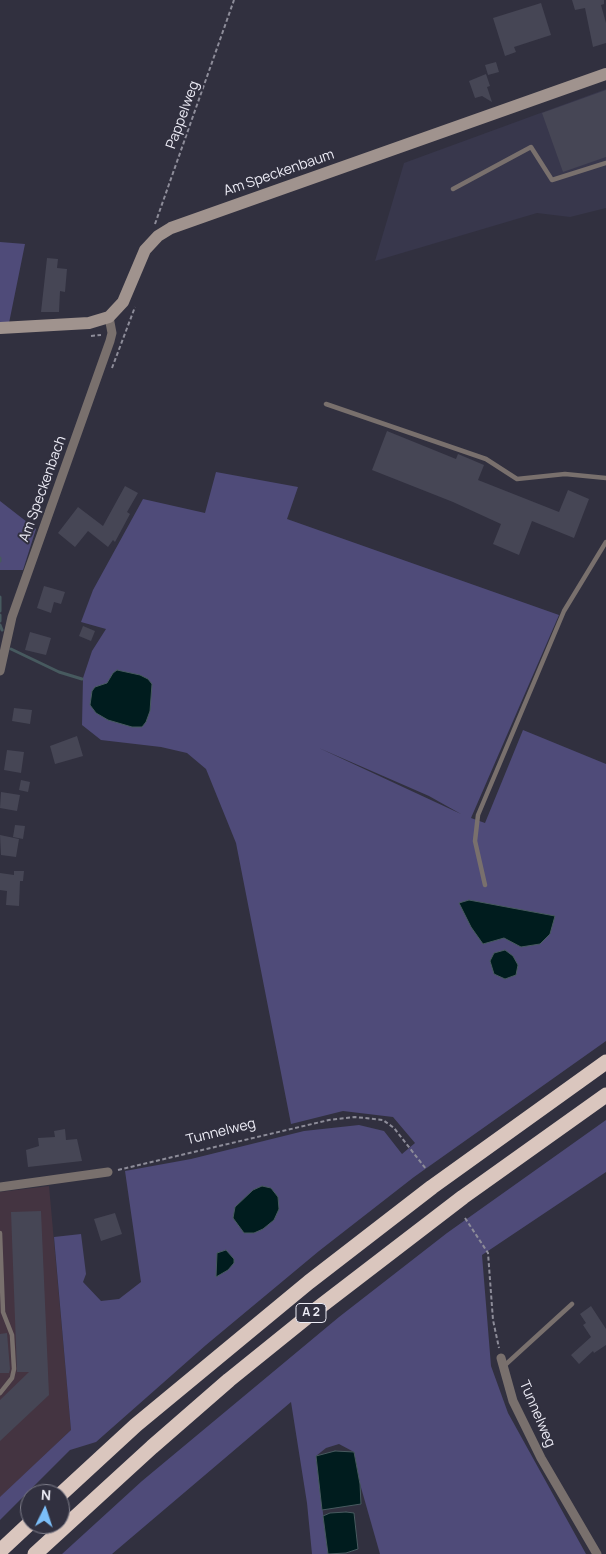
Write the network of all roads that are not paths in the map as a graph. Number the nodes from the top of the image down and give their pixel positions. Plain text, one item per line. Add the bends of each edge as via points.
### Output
1 (606, 74) edge
2 (606, 163) edge
3 (453, 189) dead end
4 (109, 317) junction
5 (0, 328) edge
6 (326, 404) dead end
7 (606, 478) edge
8 (606, 542) edge
9 (0, 671) edge
10 (484, 885) dead end
11 (606, 1062) edge
12 (606, 1095) edge
13 (108, 1172) road end
14 (0, 1187) edge
15 (0, 1233) edge
16 (572, 1304) dead end
17 (502, 1362) joint
18 (0, 1393) edge
19 (70, 1486) edge
20 (20, 1532) edge
21 (0, 1551) edge
22 (35, 1554) edge
23 (597, 1554) edge

1 - 4 main road, Am Speckenbaum via 184,222 158,236 139,260 123,302
2 - 3 lane via 552,180 531,147
4 - 5 main road via 89,323
4 - 9 street, Am Speckenbach via 110,341 12,617
6 - 7 lane via 486,459 517,479 565,474
8 - 10 lane via 564,611 478,815 475,841
11 - 19 highway, A 2 via 432,1187 308,1282 136,1425
12 - 22 highway, A 2 via 463,1197 317,1309 159,1441
13 - 14 street
15 - 18 lane via 3,1312 12,1335 14,1369 12,1378
16 - 17 lane
17 - 23 street, Tunnelweg via 513,1401 537,1450
20 - 21 highway

